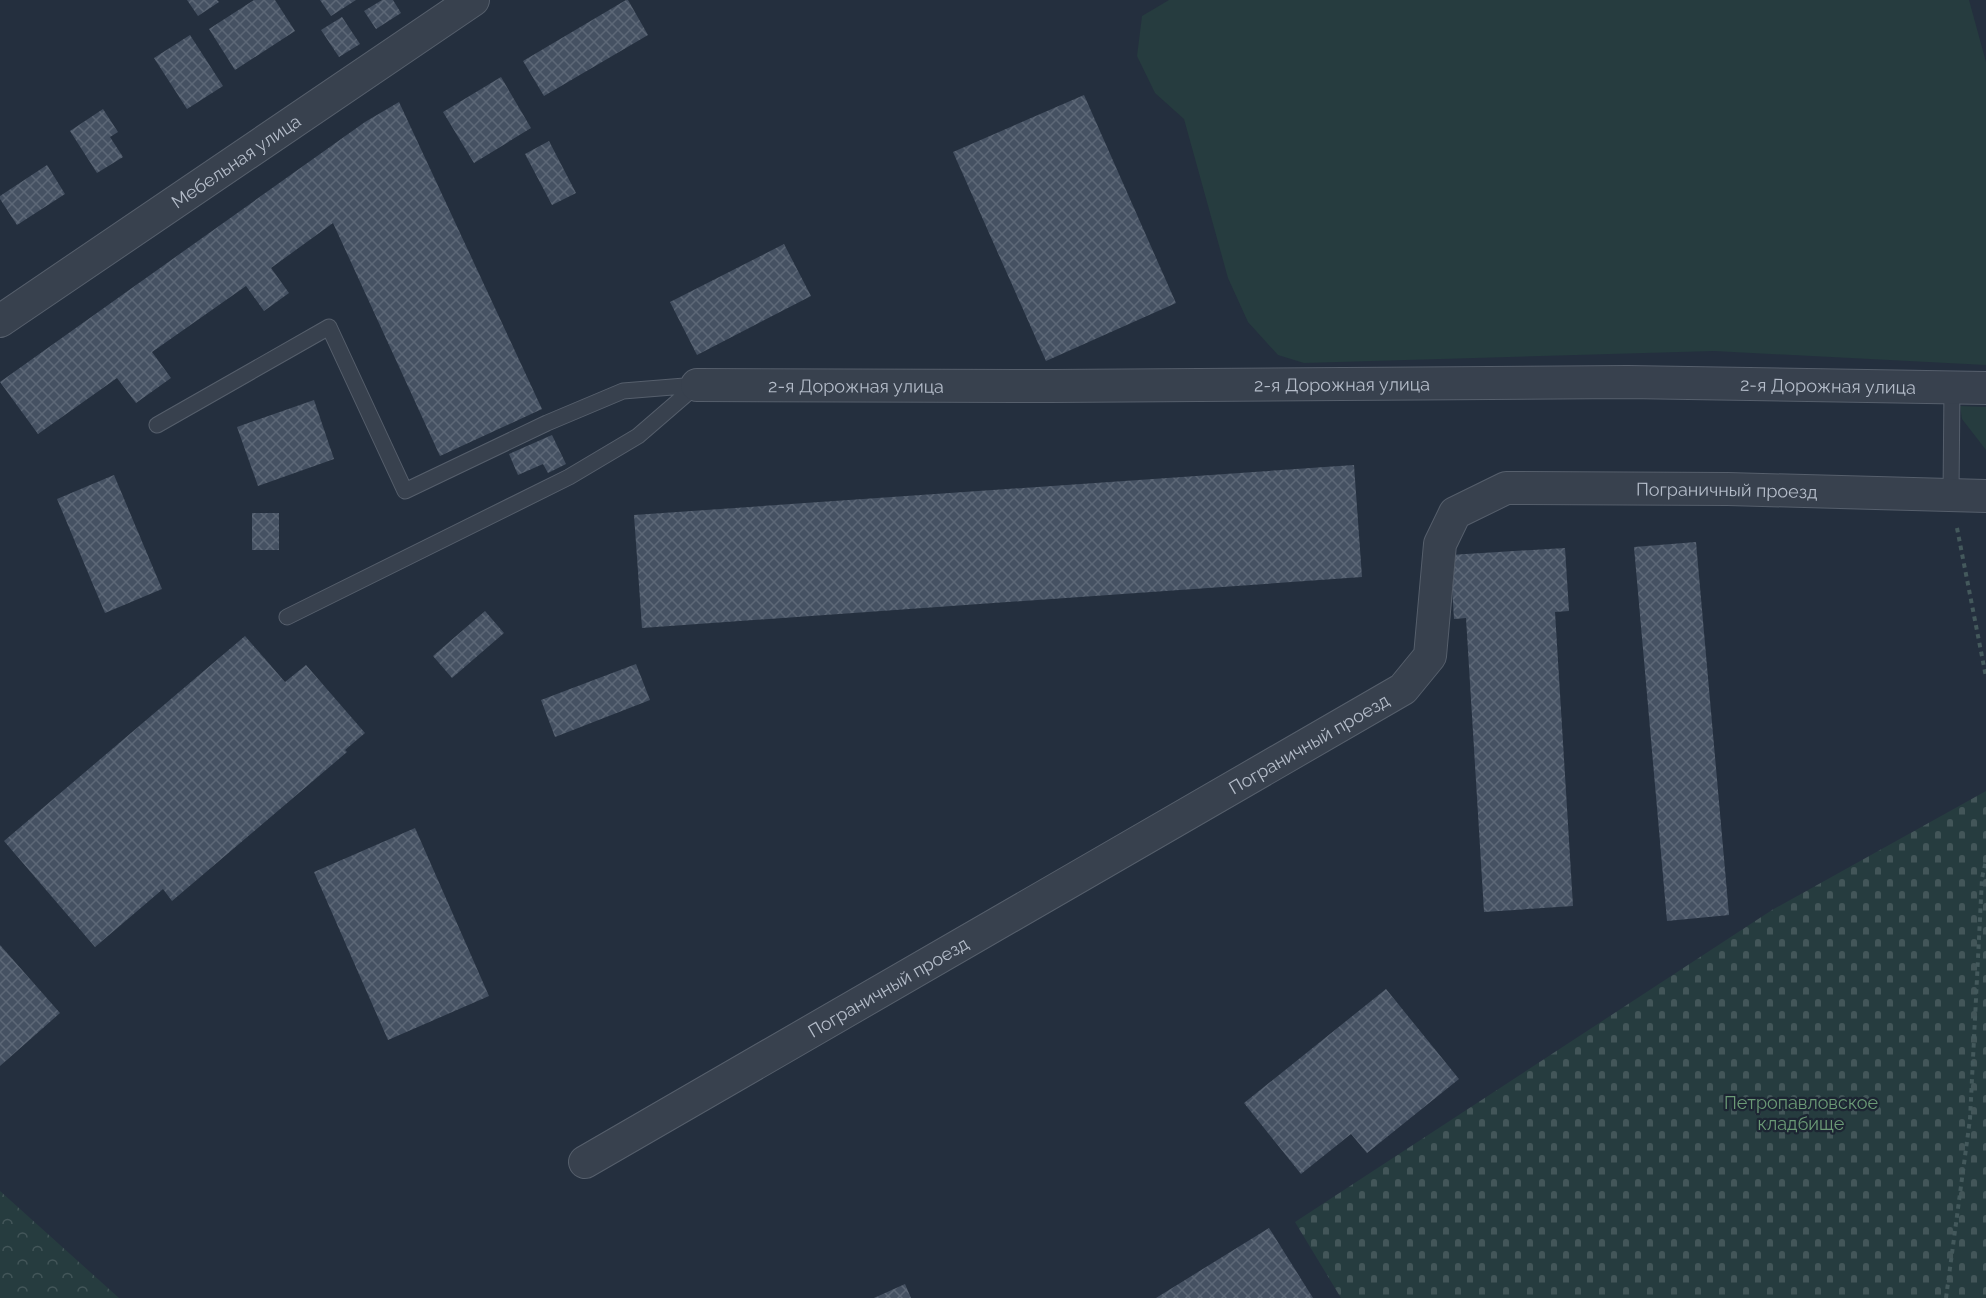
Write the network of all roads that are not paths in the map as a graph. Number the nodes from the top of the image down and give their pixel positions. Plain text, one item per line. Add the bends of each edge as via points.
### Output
1 (473, 0) edge
2 (0, 321) edge
3 (697, 385) junction
4 (1952, 387) junction
5 (1986, 388) edge
6 (157, 424) dead end
7 (1951, 494) junction
8 (1986, 496) edge
9 (287, 617) dead end
10 (585, 1162) dead end

1 - 2 street, Мебельная улица
3 - 4 street, 2-я Дорожная улица via 1640,382
3 - 6 lane via 623,391 405,490 329,327
3 - 9 lane via 638,436 569,477
4 - 5 street, 2-я Дорожная улица
4 - 7 lane
7 - 8 street, Пограничный проезд
7 - 10 street, Пограничный проезд via 1506,489 1455,513 1440,544 1430,656 1403,689

